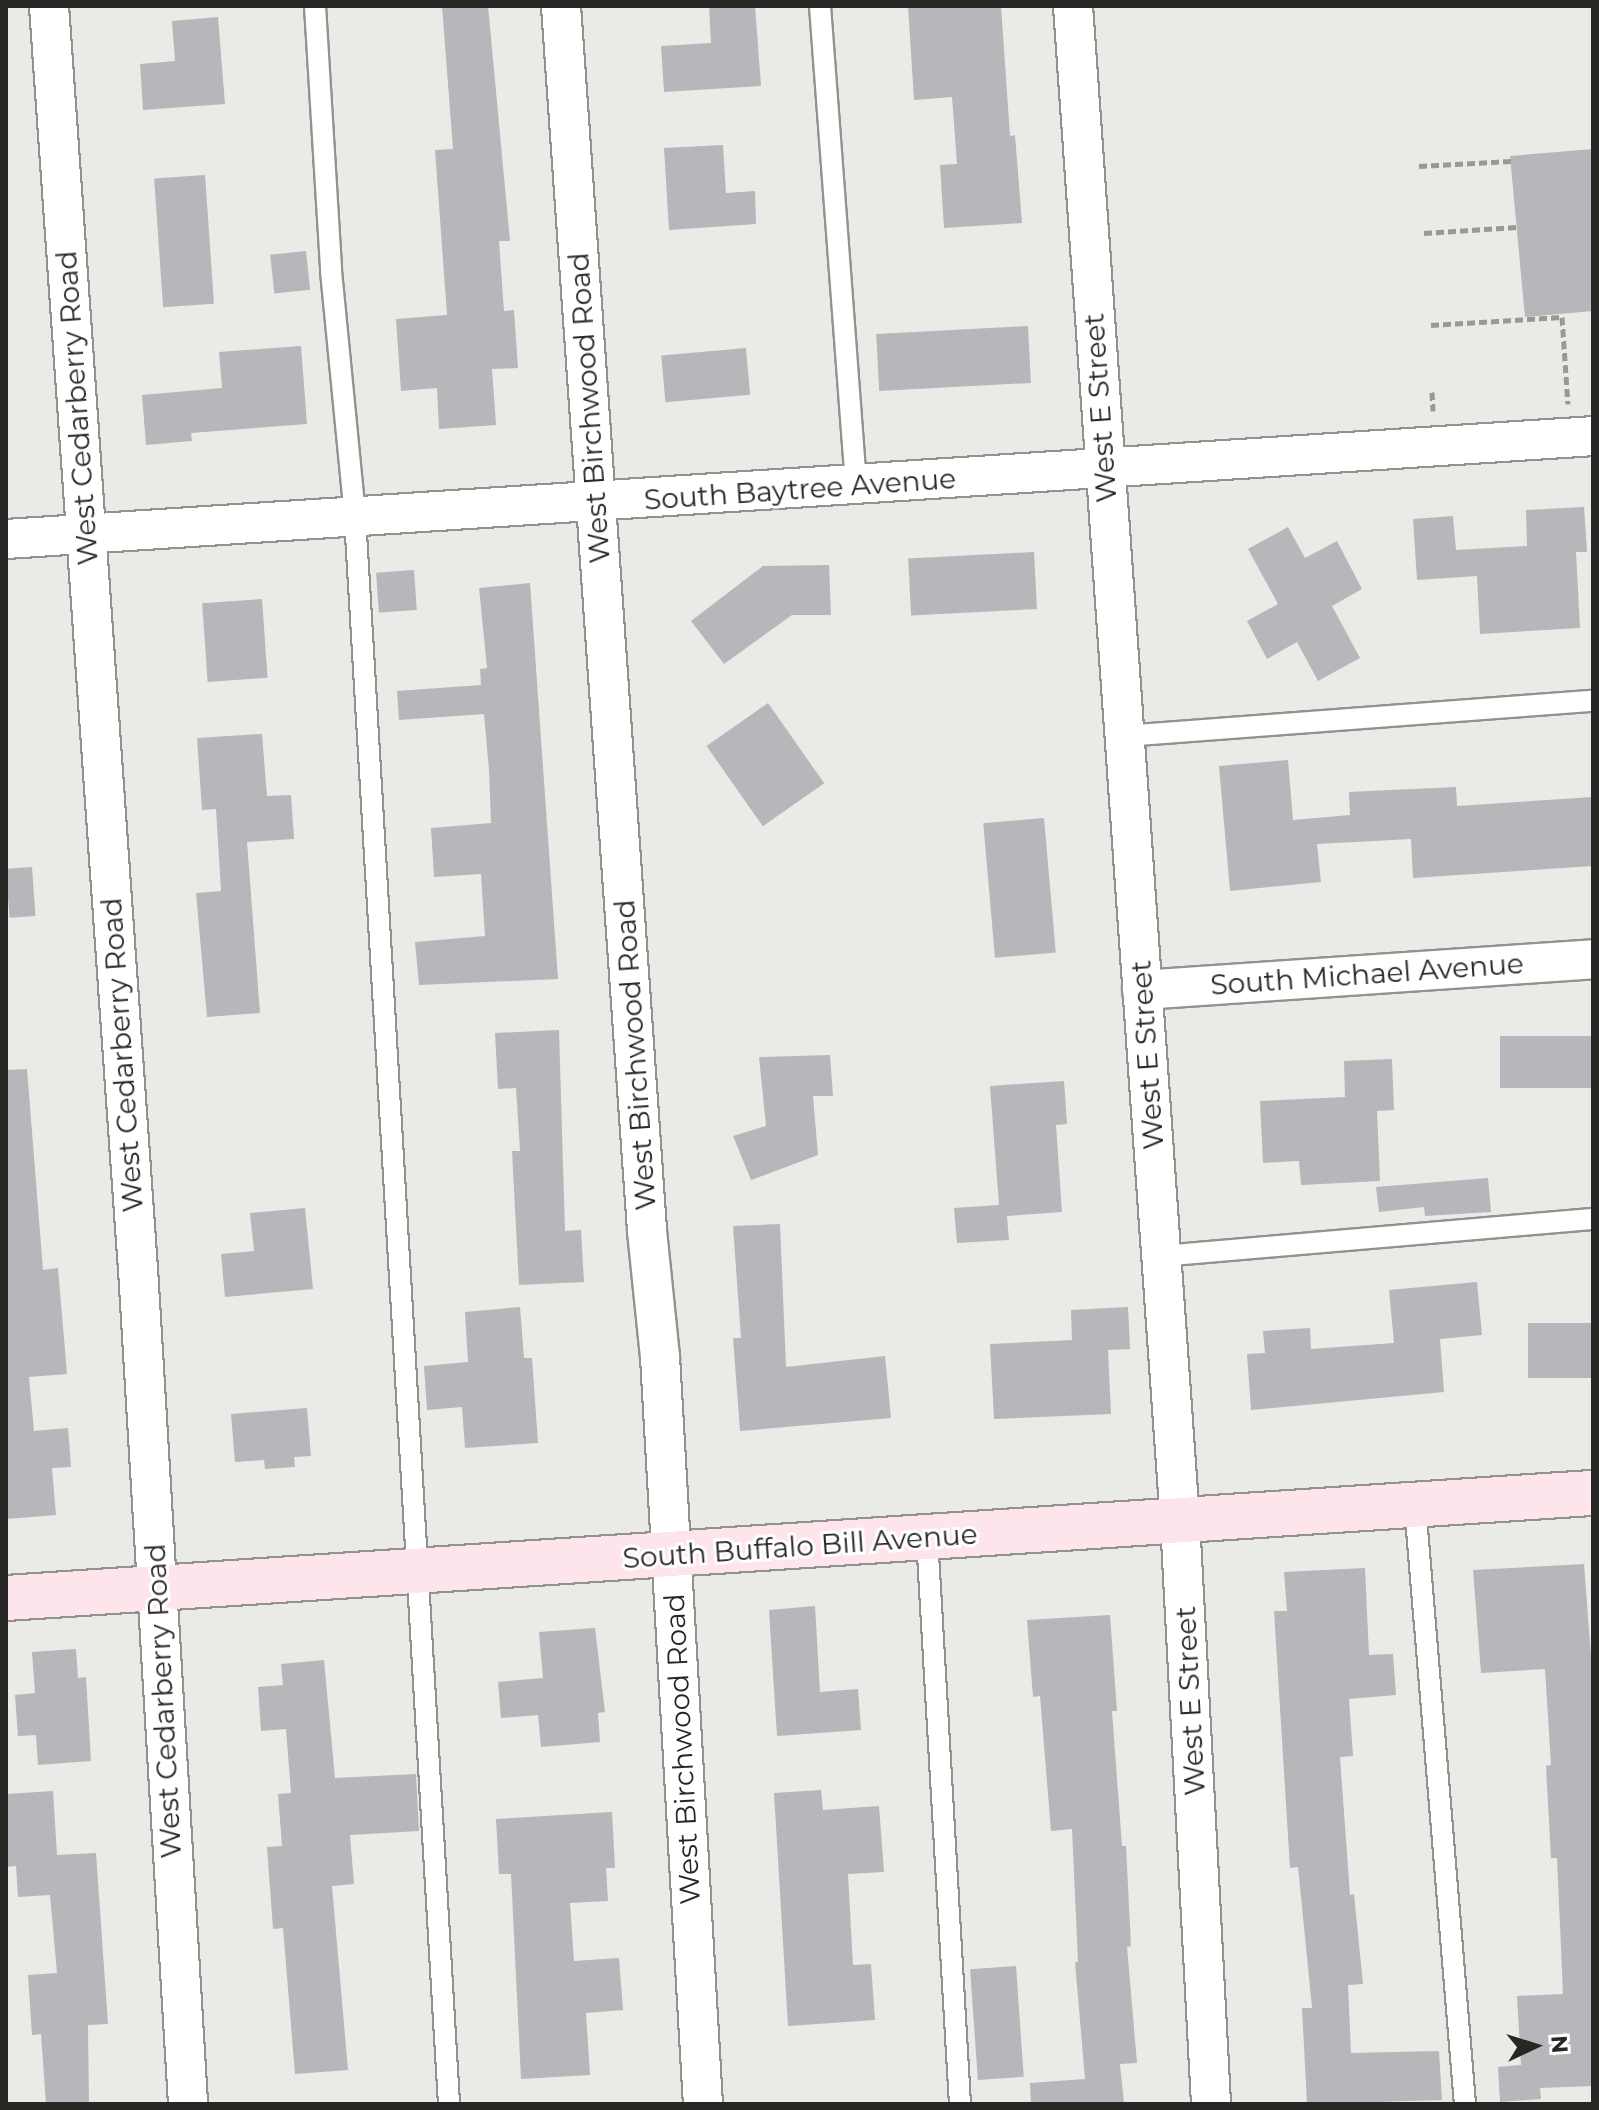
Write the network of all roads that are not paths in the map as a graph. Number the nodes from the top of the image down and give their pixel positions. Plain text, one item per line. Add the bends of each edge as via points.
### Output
1 (49, 6) edge
2 (315, 6) edge
3 (561, 6) edge
4 (820, 6) edge
5 (1073, 6) edge
6 (1581, 437) edge
7 (1104, 470) junction
8 (856, 486) junction
9 (596, 502) junction
10 (355, 517) junction
11 (86, 534) junction
12 (6, 539) edge
13 (1593, 701) edge
14 (1124, 736) junction
15 (1593, 959) edge
16 (1142, 990) junction
17 (1593, 1219) edge
18 (1161, 1256) junction
19 (1593, 1493) edge
20 (1415, 1505) junction
21 (1180, 1520) junction
22 (927, 1537) junction
23 (671, 1554) junction
24 (416, 1571) junction
25 (157, 1588) junction
26 (6, 1598) edge
27 (188, 2104) edge
28 (449, 2104) edge
29 (703, 2104) edge
30 (960, 2104) edge
31 (1211, 2104) edge
32 (1465, 2104) edge

1 - 11 street, West Cedarberry Road
2 - 10 lane via 331,271
3 - 9 street, West Birchwood Road
4 - 8 lane
5 - 7 street, West E Street
6 - 7 street, South Baytree Avenue
7 - 8 street, South Baytree Avenue
7 - 14 street, West E Street
8 - 9 street, South Baytree Avenue
9 - 10 street, South Baytree Avenue
9 - 23 street, West Birchwood Road
10 - 11 street, South Baytree Avenue
10 - 24 lane
11 - 12 street, South Baytree Avenue
11 - 25 street, West Cedarberry Road
13 - 14 lane
14 - 16 street, West E Street
15 - 16 street, South Michael Avenue
16 - 18 street, West E Street
17 - 18 lane
18 - 21 street, West E Street
19 - 20 main road, South Buffalo Bill Avenue
20 - 21 main road, South Buffalo Bill Avenue
20 - 32 lane
21 - 22 main road, South Buffalo Bill Avenue
21 - 31 street, West E Street
22 - 23 main road, South Buffalo Bill Avenue
22 - 30 lane
23 - 24 main road, South Buffalo Bill Avenue
23 - 29 street, West Birchwood Road
24 - 25 main road, South Buffalo Bill Avenue
24 - 28 lane
25 - 26 main road, South Buffalo Bill Avenue
25 - 27 street, West Cedarberry Road

